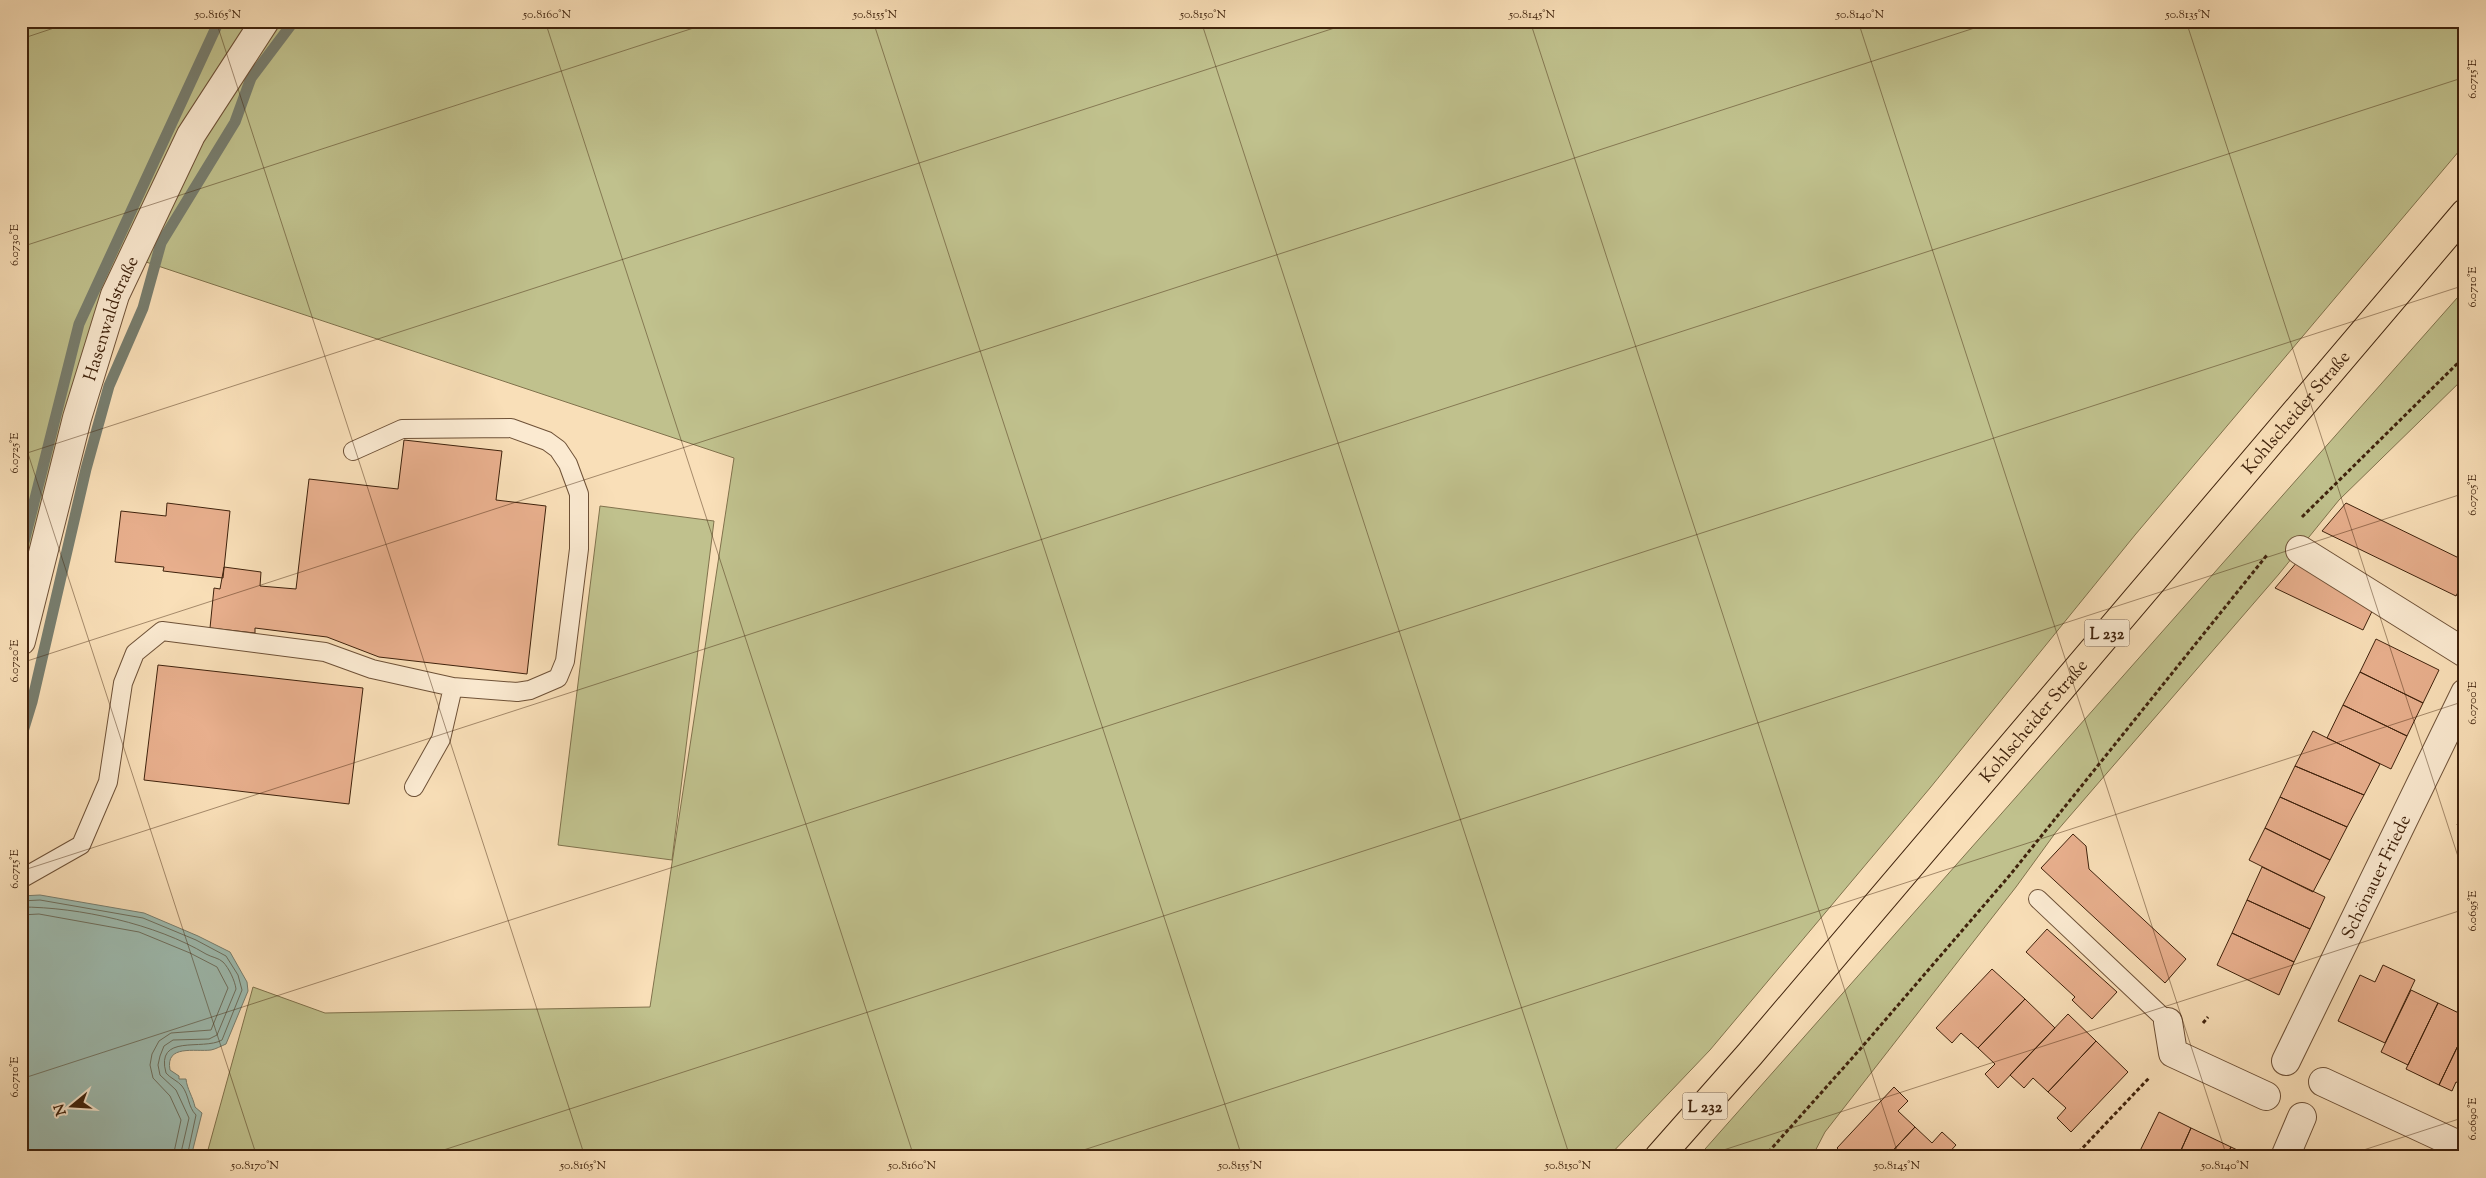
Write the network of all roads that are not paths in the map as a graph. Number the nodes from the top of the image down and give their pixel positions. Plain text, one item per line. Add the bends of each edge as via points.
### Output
1 (264, 21) edge
2 (2465, 213) edge
3 (353, 451) dead end
4 (2298, 537) road end
5 (21, 641) edge
6 (2465, 653) edge
7 (453, 686) junction
8 (2465, 693) edge
9 (414, 787) dead end
10 (21, 879) edge
11 (2038, 899) dead end
12 (2168, 1022) joint
13 (2286, 1061) dead end
14 (2323, 1082) dead end
15 (2266, 1096) dead end
16 (2302, 1117) dead end
17 (2465, 1148) edge
18 (1658, 1157) edge
19 (2285, 1157) edge

1 - 5 street, Hasenwaldstraße via 191,135 115,295 77,418
2 - 18 main road, Kohlscheider Straße / L 232 via 1750,1054
3 - 7 lane via 402,429 510,428 547,441 558,449 568,464 579,494 579,550 565,661 558,678 517,692
4 - 6 street
7 - 9 lane via 441,739
7 - 10 lane via 372,669 325,652 162,631 135,652 123,683 108,782 80,844
8 - 13 street, Schönauer Friede
11 - 12 lane
12 - 15 street via 2173,1053
14 - 17 street
16 - 19 street

